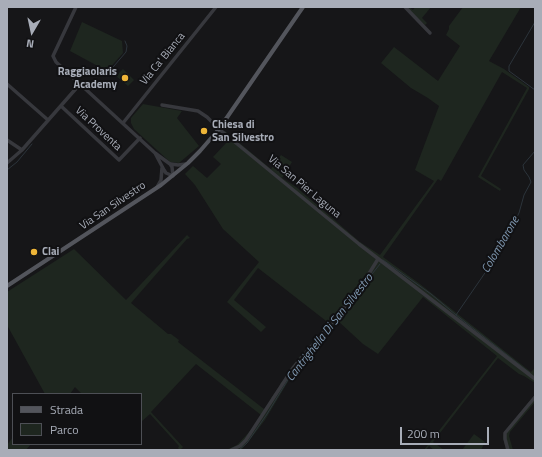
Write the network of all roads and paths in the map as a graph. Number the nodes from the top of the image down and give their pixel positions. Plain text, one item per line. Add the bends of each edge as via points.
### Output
1 (76, 7) edge
2 (216, 7) edge
3 (303, 7) edge
4 (405, 7) edge
5 (430, 33) dead end
6 (7, 84) edge
7 (80, 84) junction
8 (162, 105) dead end
9 (61, 106) junction
10 (48, 120) junction
11 (124, 123) junction
12 (219, 129) junction
13 (140, 138) junction
14 (7, 140) edge
15 (22, 150) junction
16 (155, 153) junction
17 (7, 163) edge
18 (188, 163) junction
19 (170, 164) junction
20 (162, 167) junction
21 (173, 176) junction
22 (153, 191) junction
23 (378, 259) junction
24 (7, 286) edge
25 (535, 372) edge
26 (531, 376) junction
27 (535, 379) edge
28 (535, 397) edge
29 (232, 450) edge
30 (508, 450) edge

1 - 7 street, Via Proventa via 53,56 56,62
2 - 11 street, Via Ca' Bianca
3 - 12 main road, Via San Silvestro
4 - 5 street
6 - 10 street
7 - 9 street, Via Proventa
7 - 11 street, Via Proventa
8 - 12 street via 198,112 207,116
9 - 10 street, Via Proventa
9 - 13 street, Via Proventa via 119,160
10 - 15 street, Via Proventa
11 - 13 street, Via Proventa
12 - 18 main road, Via San Silvestro
12 - 23 street, Via San Pier Laguna
13 - 16 street, Via Proventa
14 - 15 street
15 - 17 street, Via Proventa
16 - 19 street, Via Proventa
16 - 20 street, Via Proventa
18 - 19 street
18 - 21 main road, Via San Silvestro
19 - 21 street
20 - 21 street, Via Proventa via 166,173
20 - 22 street via 161,180
21 - 22 main road, Via San Silvestro
22 - 24 main road, Via San Silvestro
23 - 26 street, Via San Pier Laguna
23 - 29 street via 362,285 293,368 246,440
25 - 26 street
26 - 27 street, Via San Pier Laguna
28 - 30 street via 505,433

